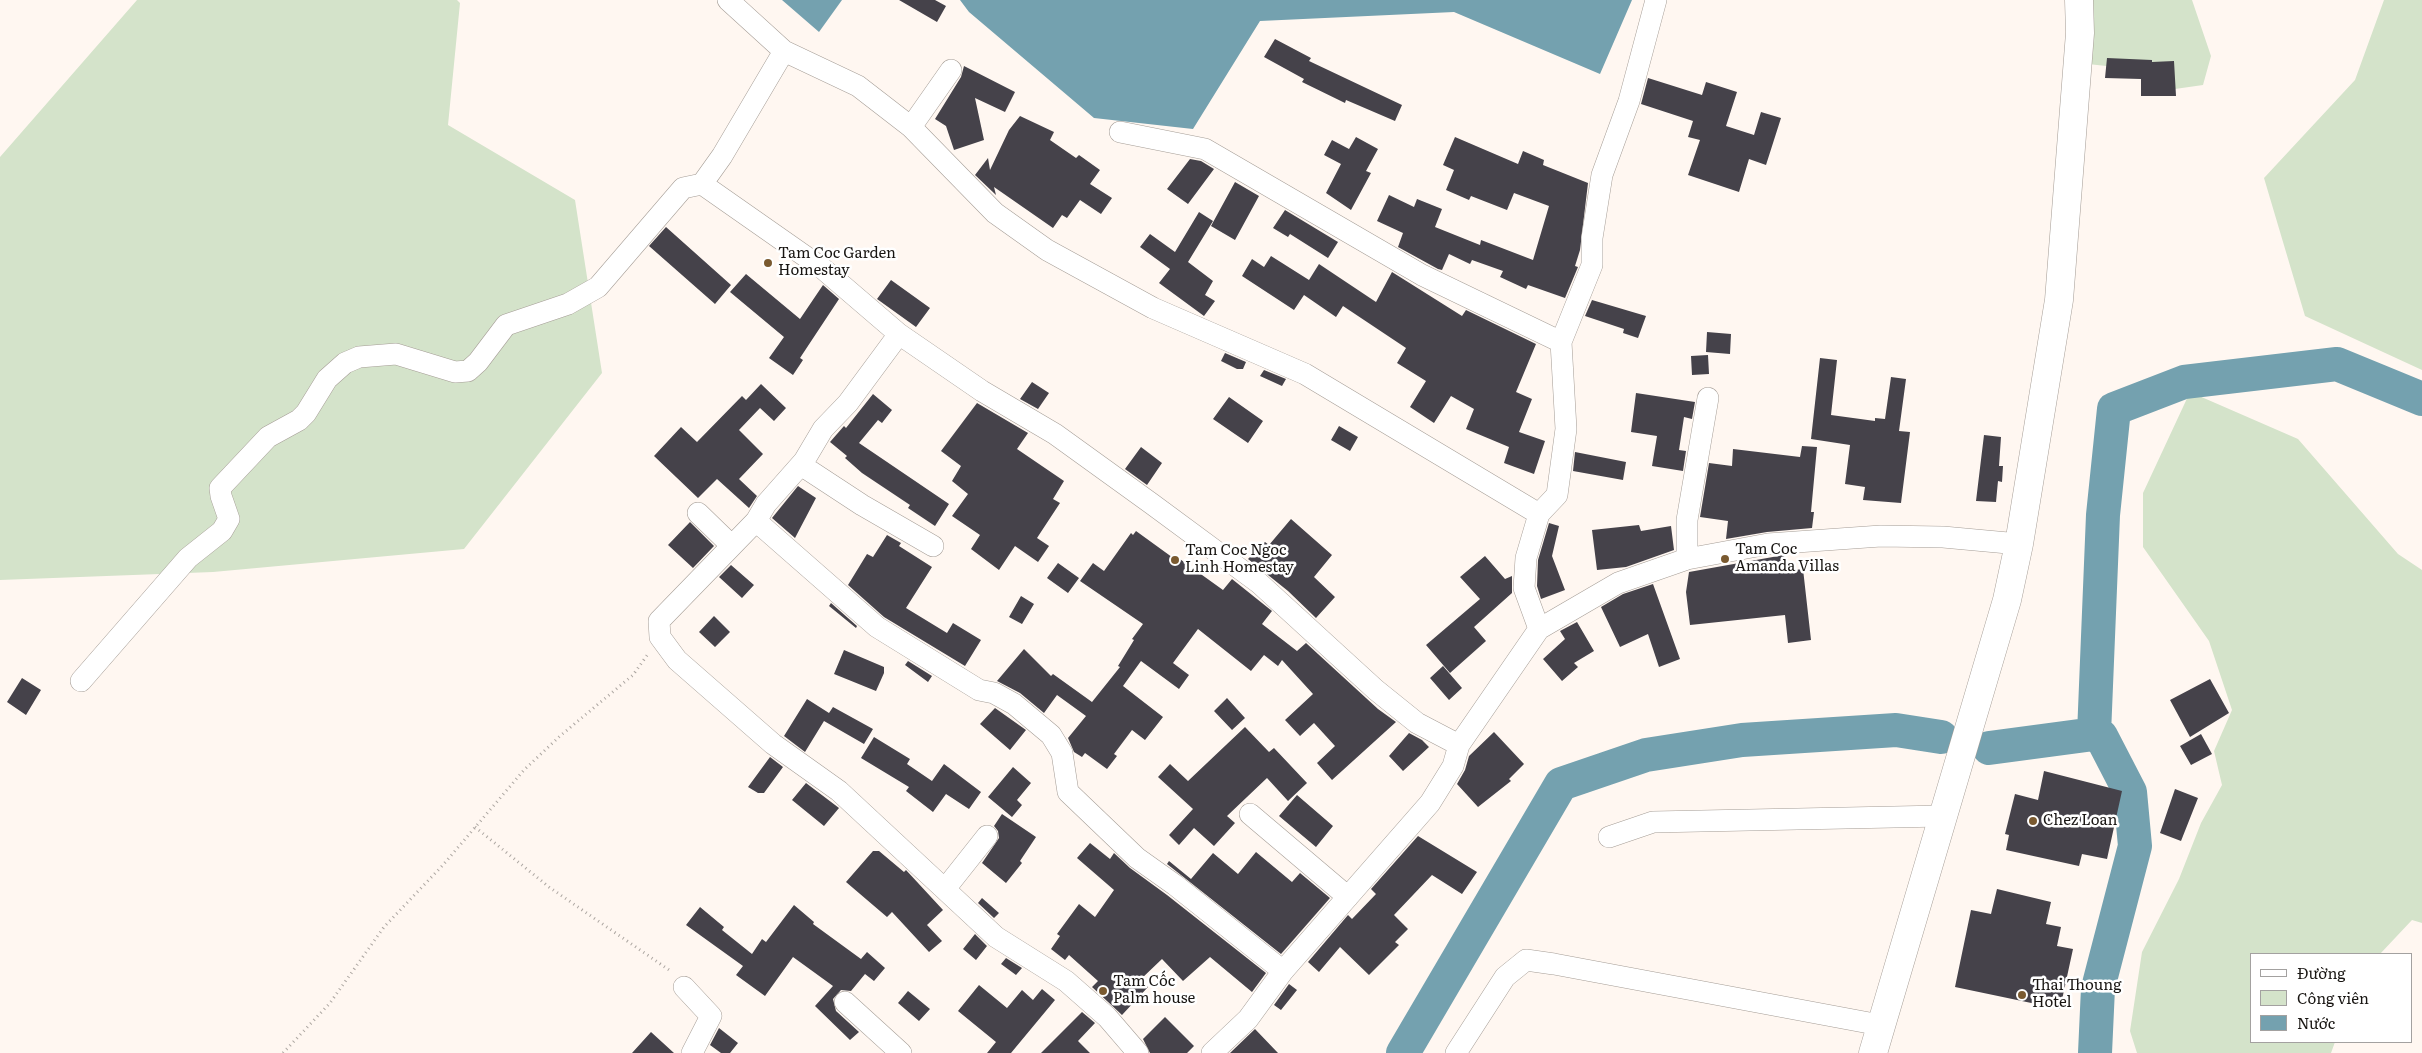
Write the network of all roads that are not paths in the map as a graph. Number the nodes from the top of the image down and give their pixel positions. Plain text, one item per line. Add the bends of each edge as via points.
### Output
1 (728, 0) edge
2 (1656, 0) edge
3 (2079, 0) edge
4 (784, 51) junction
5 (950, 70) dead end
6 (911, 126) junction
7 (1120, 132) dead end
8 (702, 184) junction
9 (899, 334) junction
10 (1561, 342) junction
11 (1708, 398) dead end
12 (801, 465) junction
13 (698, 513) dead end
14 (1539, 514) junction
15 (756, 521) junction
16 (2019, 544) junction
17 (732, 545) junction
18 (933, 546) dead end
19 (1687, 559) junction
20 (1539, 628) junction
21 (81, 681) dead end
22 (1459, 745) junction
23 (1250, 814) dead end
24 (1942, 816) junction
25 (987, 836) dead end
26 (1609, 838) dead end
27 (945, 889) junction
28 (1348, 897) junction
29 (1283, 971) junction
30 (684, 988) road end
31 (845, 1002) dead end
32 (1880, 1025) junction
33 (692, 1053) edge
34 (901, 1053) edge
35 (1138, 1053) edge
36 (1212, 1053) edge
37 (1456, 1053) edge
38 (1873, 1053) edge

1 - 4 street
2 - 10 street via 1629,101 1602,175 1592,238 1592,265
3 - 16 main road via 2080,33 2059,300
4 - 6 street via 858,86
4 - 8 street
5 - 6 street
6 - 14 street via 995,213 1048,250 1153,308 1305,374
7 - 10 street via 1204,149 1422,275
8 - 9 street via 822,268
8 - 21 street via 683,188 598,288 568,304 506,325 468,371 455,372 396,354 359,357 345,363 327,380 306,413 268,437 220,488 229,519 222,531 188,558
9 - 12 street via 848,403 823,429
9 - 22 street via 982,391 1055,434 1138,493 1259,583 1417,723
10 - 14 street via 1566,429 1556,495
11 - 19 street via 1687,520
12 - 15 street via 766,504
12 - 18 street
13 - 17 street
14 - 20 street via 1526,558 1524,588
15 - 17 street
15 - 29 street via 877,627 979,690 994,693 1014,704 1051,735 1062,753 1068,792 1137,858
16 - 19 street via 1943,537 1881,536 1768,544
16 - 24 main road via 2007,600
17 - 27 street via 659,621 660,637 677,660 773,744 839,791
19 - 20 street via 1618,583
20 - 22 street
22 - 28 street via 1453,766 1430,803
23 - 28 street
24 - 26 street via 1654,822
24 - 32 main road
25 - 27 street
27 - 35 street via 996,937 1066,981 1107,1017
28 - 29 street
29 - 36 street via 1248,1019
30 - 33 street via 711,1016
31 - 34 street
32 - 37 street via 1526,960 1505,977
32 - 38 main road

